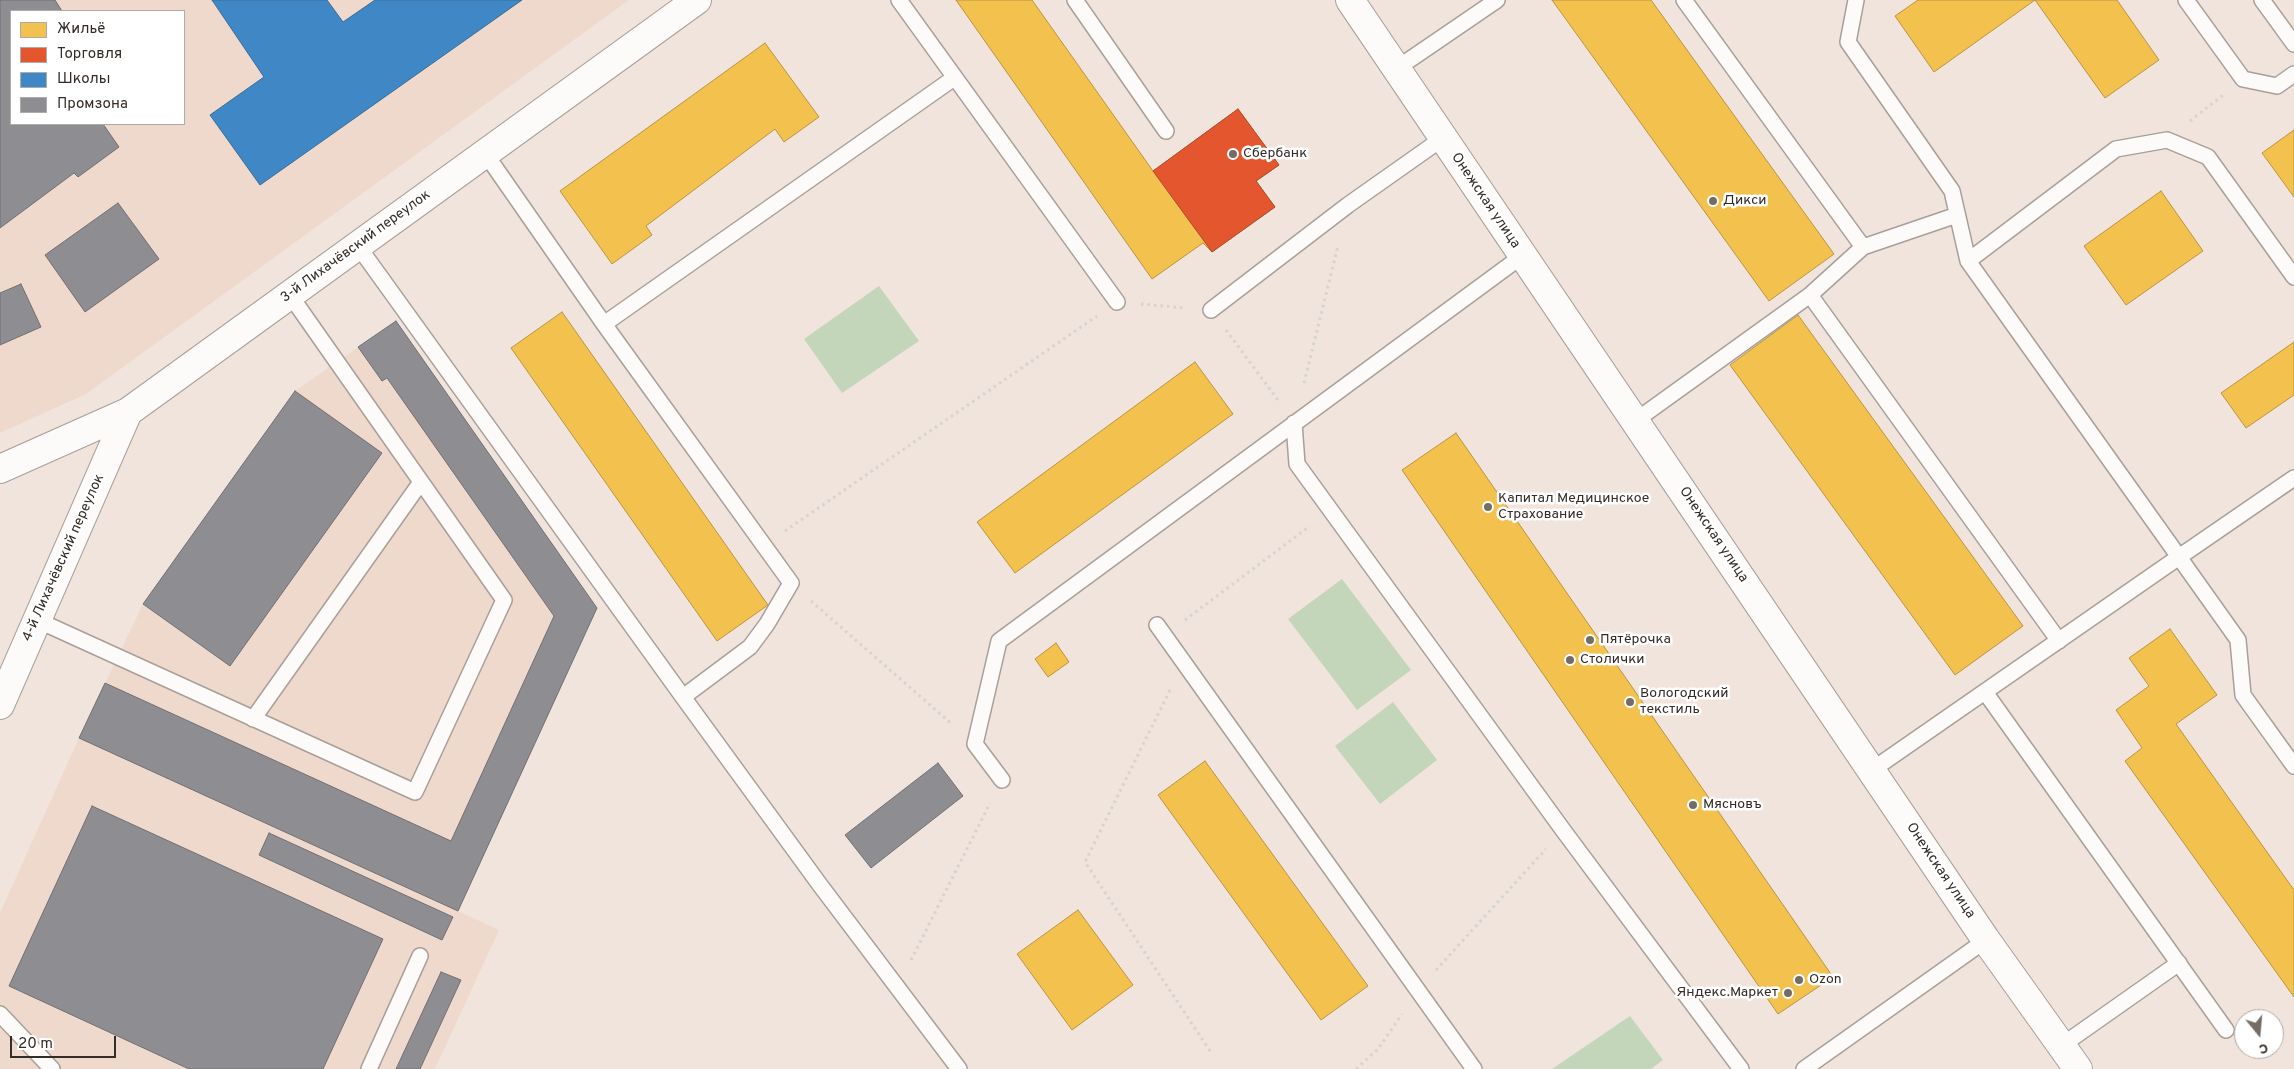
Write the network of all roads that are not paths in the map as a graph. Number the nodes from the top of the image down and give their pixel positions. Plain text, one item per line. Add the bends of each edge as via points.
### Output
1 (697, 0) edge
2 (899, 0) edge
3 (1075, 0) edge
4 (1350, 0) edge
5 (1497, 0) edge
6 (1684, 0) edge
7 (1856, 0) edge
8 (2186, 0) edge
9 (2262, 0) edge
10 (2294, 44) edge
11 (1396, 69) junction
12 (2294, 74) edge
13 (954, 78) junction
14 (1166, 131) dead end
15 (1443, 138) junction
16 (486, 153) junction
17 (1957, 215) junction
18 (358, 246) junction
19 (1863, 247) junction
20 (1522, 256) junction
21 (1968, 261) junction
22 (2294, 277) edge
23 (290, 295) junction
24 (1810, 295) junction
25 (1117, 302) road end
26 (1212, 310) road end
27 (604, 324) junction
28 (128, 412) junction
29 (1635, 421) junction
30 (1294, 423) junction
31 (0, 469) edge
32 (2294, 478) edge
33 (421, 482) junction
34 (2179, 557) junction
35 (37, 620) junction
36 (1161, 630) road end
37 (2058, 641) junction
38 (1985, 692) junction
39 (683, 697) junction
40 (0, 705) edge
41 (254, 718) junction
42 (2294, 766) edge
43 (1872, 770) junction
44 (1002, 780) road end
45 (1986, 940) junction
46 (420, 956) dead end
47 (2179, 964) junction
48 (0, 1014) edge
49 (2226, 1030) dead end
50 (2061, 1046) junction
51 (52, 1069) edge
52 (369, 1069) edge
53 (959, 1069) edge
54 (1474, 1069) edge
55 (1741, 1069) edge
56 (1804, 1069) edge
57 (2078, 1069) edge

1 - 16 main road, 3-й Лихачёвский переулок
2 - 13 lane
3 - 14 lane
4 - 11 main road, Онежская улица
5 - 11 lane
6 - 19 lane
7 - 17 lane via 1848,42 1952,191
8 - 12 lane via 2242,79 2277,86
9 - 10 lane
11 - 15 main road, Онежская улица
13 - 25 lane
13 - 27 lane
15 - 20 main road, Онежская улица
15 - 26 lane via 1348,205
16 - 18 main road, 3-й Лихачёвский переулок
16 - 27 lane
17 - 19 lane
17 - 21 lane
18 - 23 main road, 3-й Лихачёвский переулок
18 - 39 lane
19 - 24 lane
20 - 29 main road, Онежская улица
20 - 30 lane
21 - 22 lane via 2116,149 2167,140 2208,157
21 - 34 lane
23 - 28 main road, 3-й Лихачёвский переулок
23 - 33 lane
24 - 29 lane
24 - 37 lane
27 - 39 lane via 791,583 750,647
28 - 31 main road, 3-й Лихачёвский переулок
28 - 35 main road, 4-й Лихачёвский переулок
29 - 43 main road, Онежская улица
30 - 44 lane via 999,641 975,744
30 - 55 lane via 1297,464
32 - 34 lane
33 - 41 lane
33 - 41 lane via 504,600 415,792
34 - 37 lane
34 - 42 lane via 2238,640 2244,695
35 - 40 main road, 4-й Лихачёвский переулок
35 - 41 lane
36 - 54 lane
37 - 38 lane
38 - 43 lane
38 - 47 lane
39 - 53 lane
43 - 45 main road, Онежская улица
45 - 50 main road, Онежская улица
45 - 56 lane
46 - 52 lane
47 - 49 lane
47 - 50 lane
48 - 51 lane
50 - 57 main road, Онежская улица

